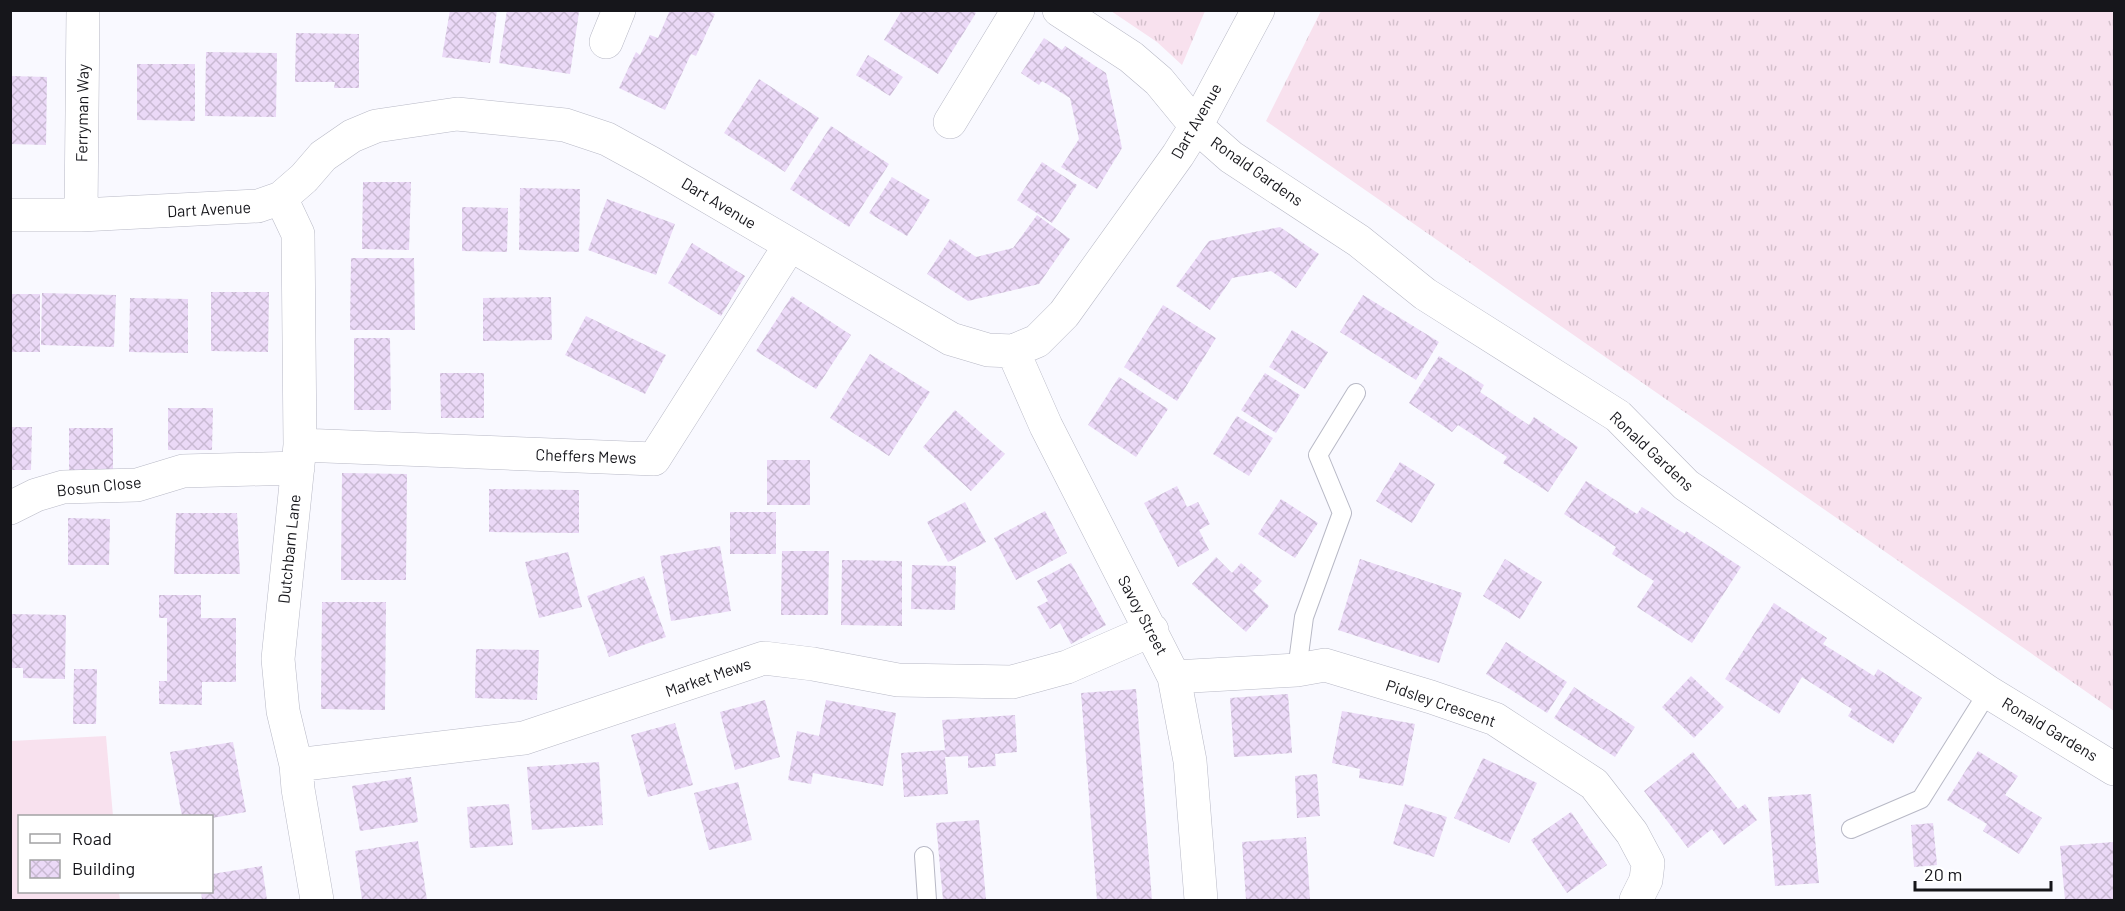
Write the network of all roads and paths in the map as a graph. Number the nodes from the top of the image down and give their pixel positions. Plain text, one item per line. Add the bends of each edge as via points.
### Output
1 (83, 10) edge
2 (619, 10) edge
3 (1018, 10) edge
4 (1059, 10) edge
5 (1258, 10) edge
6 (606, 42) dead end
7 (950, 122) dead end
8 (1196, 126) junction
9 (281, 198) junction
10 (10, 215) edge
11 (81, 215) junction
12 (790, 245) junction
13 (1013, 351) junction
14 (1356, 393) dead end
15 (299, 457) junction
16 (10, 508) edge
17 (1152, 630) junction
18 (1297, 670) junction
19 (1174, 676) junction
20 (1988, 692) junction
21 (296, 765) junction
22 (2115, 769) edge
23 (1851, 829) dead end
24 (924, 855) dead end
25 (317, 900) edge
26 (927, 900) edge
27 (1201, 900) edge
28 (1635, 900) edge

1 - 11 street, Ferryman Way
2 - 6 street
3 - 7 street
4 - 8 street via 1131,57 1159,81
5 - 8 street, Dart Avenue
8 - 13 street, Dart Avenue via 1064,314 1037,341
8 - 20 street, Ronald Gardens via 1231,157 1359,241 1425,294 1618,416 1686,485
9 - 11 street, Dart Avenue via 258,206
9 - 12 street, Dart Avenue via 324,156 352,136 376,126 457,114 498,117 565,125 607,139
9 - 15 street, Dutchbarn Lane via 298,234
10 - 11 street, Dart Avenue
12 - 13 street, Dart Avenue via 951,339 988,350
12 - 15 street, Cheffers Mews via 654,459
13 - 17 street, Savoy Street via 1046,426
14 - 18 lane via 1318,455 1342,513 1304,617
15 - 16 street, Bosun Close via 183,471 137,485 63,487
15 - 21 street, Dutchbarn Lane via 278,659 283,711
17 - 19 street, Savoy Street
17 - 21 street, Market Mews via 1067,668 1012,682 898,680 764,658 524,738
18 - 19 street, Pidsley Crescent
18 - 28 street, Pidsley Crescent via 1325,665 1495,719 1594,784 1632,833 1648,863 1646,880
19 - 27 street, Savoy Street via 1190,761
20 - 22 street, Ronald Gardens
20 - 23 lane via 1921,799
21 - 25 street, Dutchbarn Lane
24 - 26 lane

